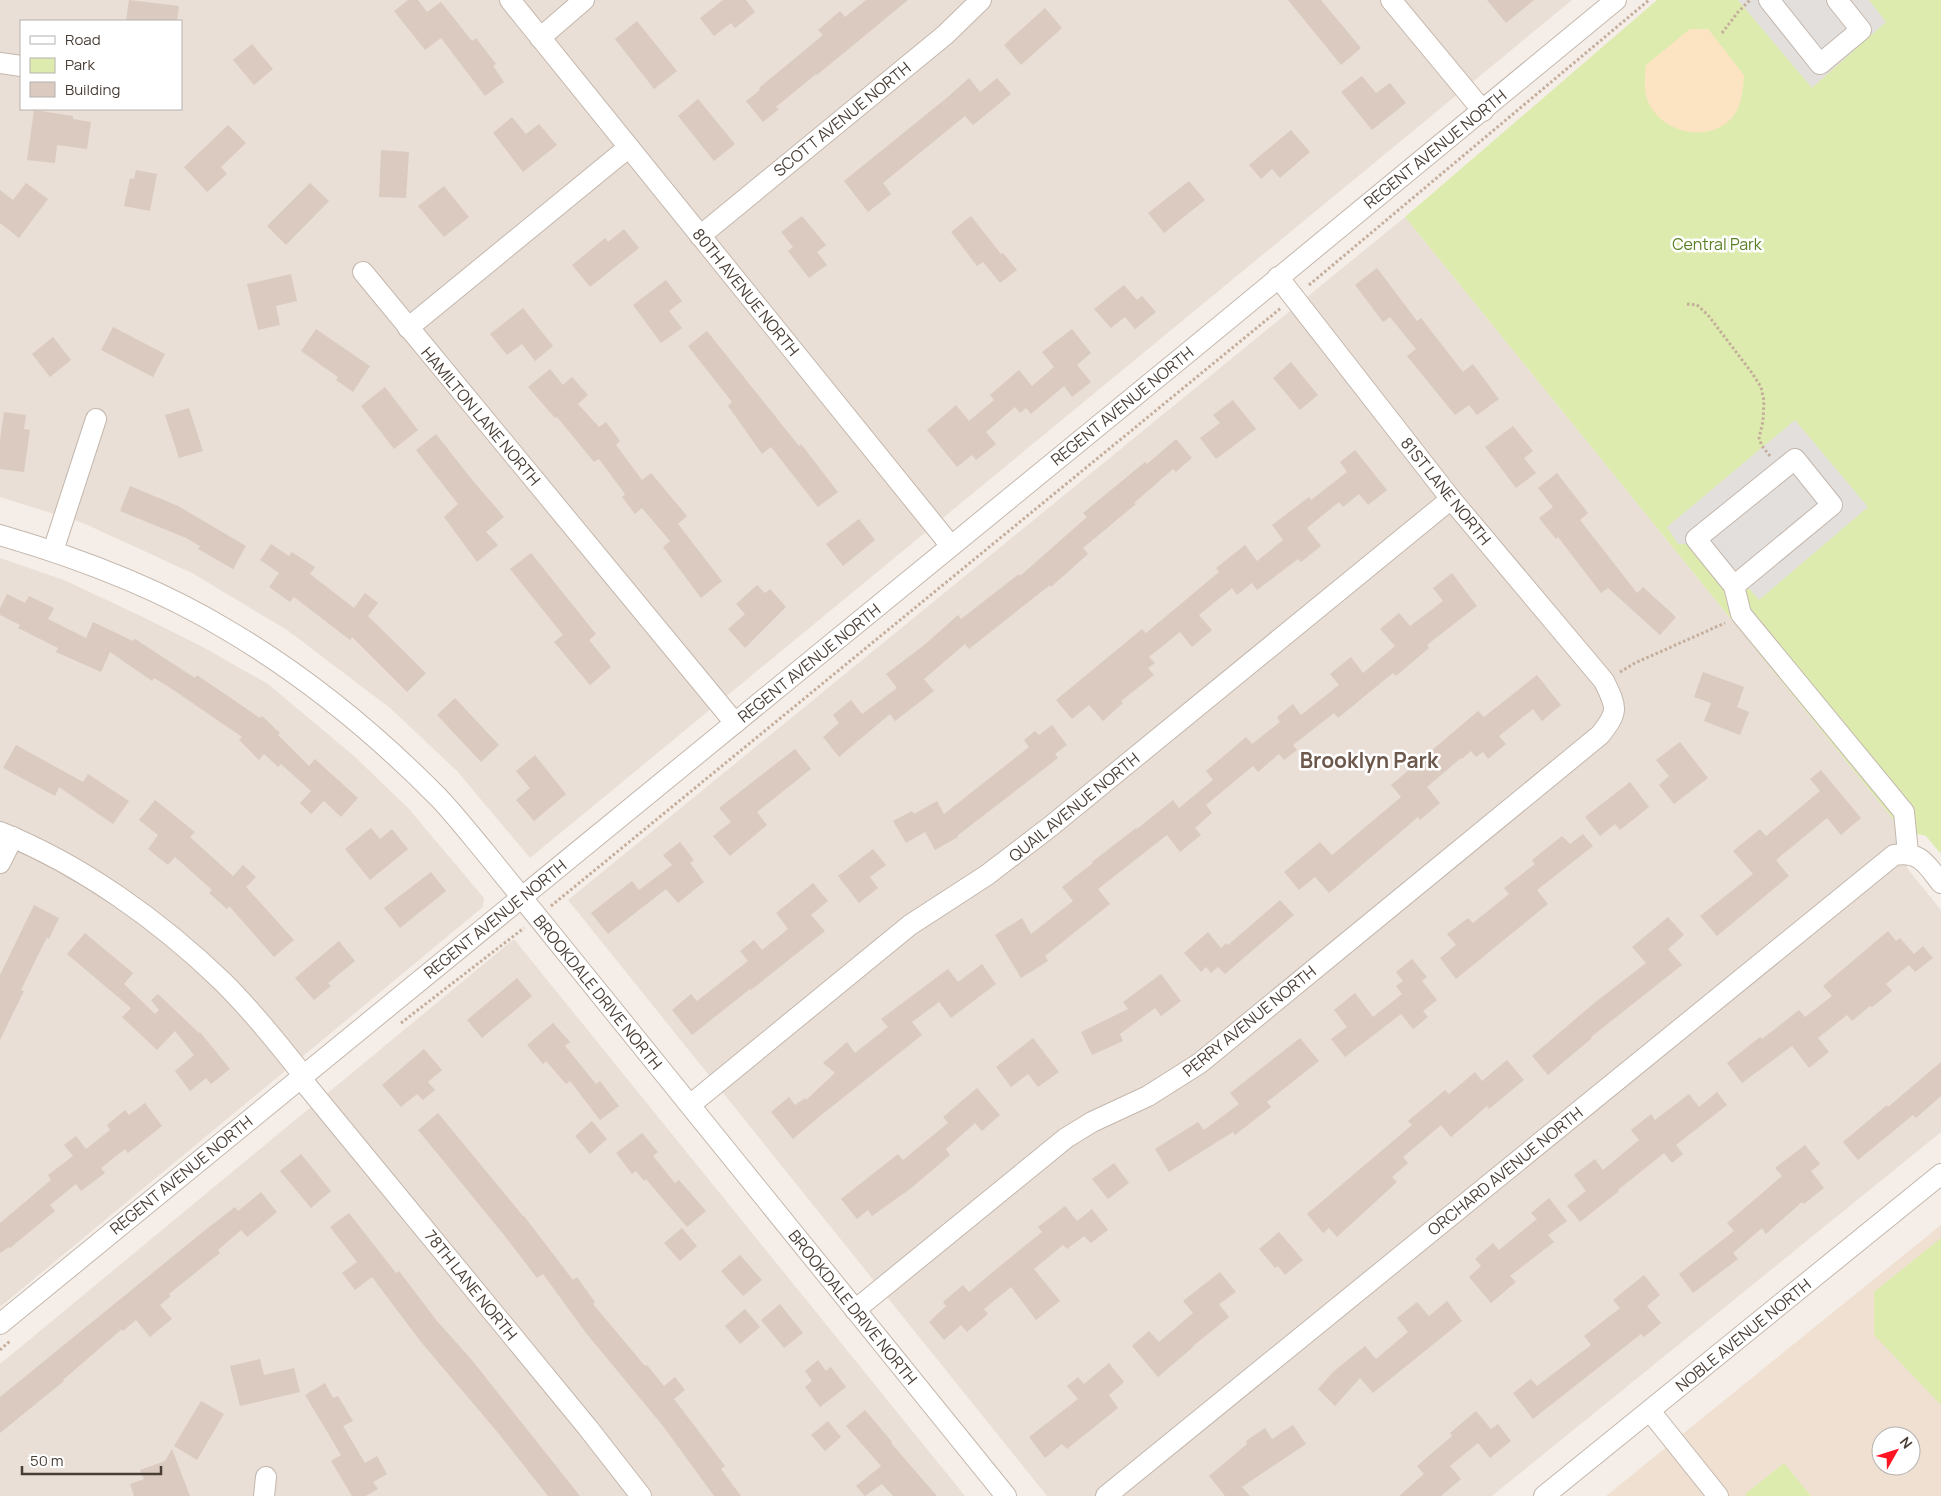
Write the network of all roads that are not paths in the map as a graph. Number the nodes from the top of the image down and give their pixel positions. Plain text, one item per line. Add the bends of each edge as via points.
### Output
1 (510, 0) edge
2 (584, 0) edge
3 (981, 0) edge
4 (1391, 0) edge
5 (1616, 0) edge
6 (1769, 0) edge
7 (1838, 0) edge
8 (540, 38) junction
9 (0, 63) edge
10 (20, 66) edge
11 (1483, 111) junction
12 (629, 147) junction
13 (700, 236) junction
14 (363, 272) dead end
15 (1278, 277) junction
16 (408, 328) junction
17 (96, 419) dead end
18 (1451, 500) junction
19 (0, 535) edge
20 (951, 546) junction
21 (53, 551) junction
22 (1734, 586) junction
23 (1614, 703) joint
24 (735, 723) junction
25 (7, 834) edge
26 (1908, 853) junction
27 (0, 863) edge
28 (1941, 883) edge
29 (522, 898) junction
30 (303, 1075) junction
31 (690, 1105) junction
32 (1941, 1174) edge
33 (855, 1310) junction
34 (0, 1324) edge
35 (1650, 1411) junction
36 (641, 1496) edge
37 (1006, 1496) edge
38 (1106, 1496) edge
39 (1544, 1496) edge
40 (1718, 1496) edge

1 - 8 street, 80TH AVENUE NORTH
2 - 8 street
3 - 13 street, SCOTT AVENUE NORTH via 945,35
4 - 11 street
5 - 11 street, REGENT AVENUE NORTH
6 - 7 street via 1820,64 1861,30
8 - 12 street, 80TH AVENUE NORTH
9 - 10 street
11 - 15 street, REGENT AVENUE NORTH
12 - 13 street, 80TH AVENUE NORTH
12 - 16 street
13 - 20 street, 80TH AVENUE NORTH
14 - 16 street, HAMILTON LANE NORTH
15 - 18 street, 81ST LANE NORTH
15 - 20 street, REGENT AVENUE NORTH
16 - 24 street, HAMILTON LANE NORTH
17 - 21 street
18 - 23 street, 81ST LANE NORTH via 1604,681
18 - 31 street, QUAIL AVENUE NORTH via 1051,826 987,875 910,925
19 - 21 street, BROOKDALE DRIVE NORTH
20 - 24 street, REGENT AVENUE NORTH
21 - 29 street, BROOKDALE DRIVE NORTH via 155,592 229,630 299,677 368,732 439,798
22 - 22 street via 1696,539 1795,459 1832,505
22 - 26 street via 1742,614 1904,812
23 - 33 street, PERRY AVENUE NORTH via 1612,721 1600,735 1200,1063 1148,1096 1066,1138
24 - 29 street, REGENT AVENUE NORTH
25 - 27 street
25 - 30 street, 78TH LANE NORTH via 65,864 123,900 176,939 224,984
26 - 28 street via 1920,858
26 - 38 street, ORCHARD AVENUE NORTH via 1894,855 1882,863
29 - 30 street, REGENT AVENUE NORTH
29 - 31 street, BROOKDALE DRIVE NORTH
30 - 34 street, REGENT AVENUE NORTH
30 - 36 street, 78TH LANE NORTH via 307,1086
31 - 33 street, BROOKDALE DRIVE NORTH
32 - 35 street, NOBLE AVENUE NORTH
33 - 37 street, BROOKDALE DRIVE NORTH
35 - 39 street, NOBLE AVENUE NORTH
35 - 40 street

